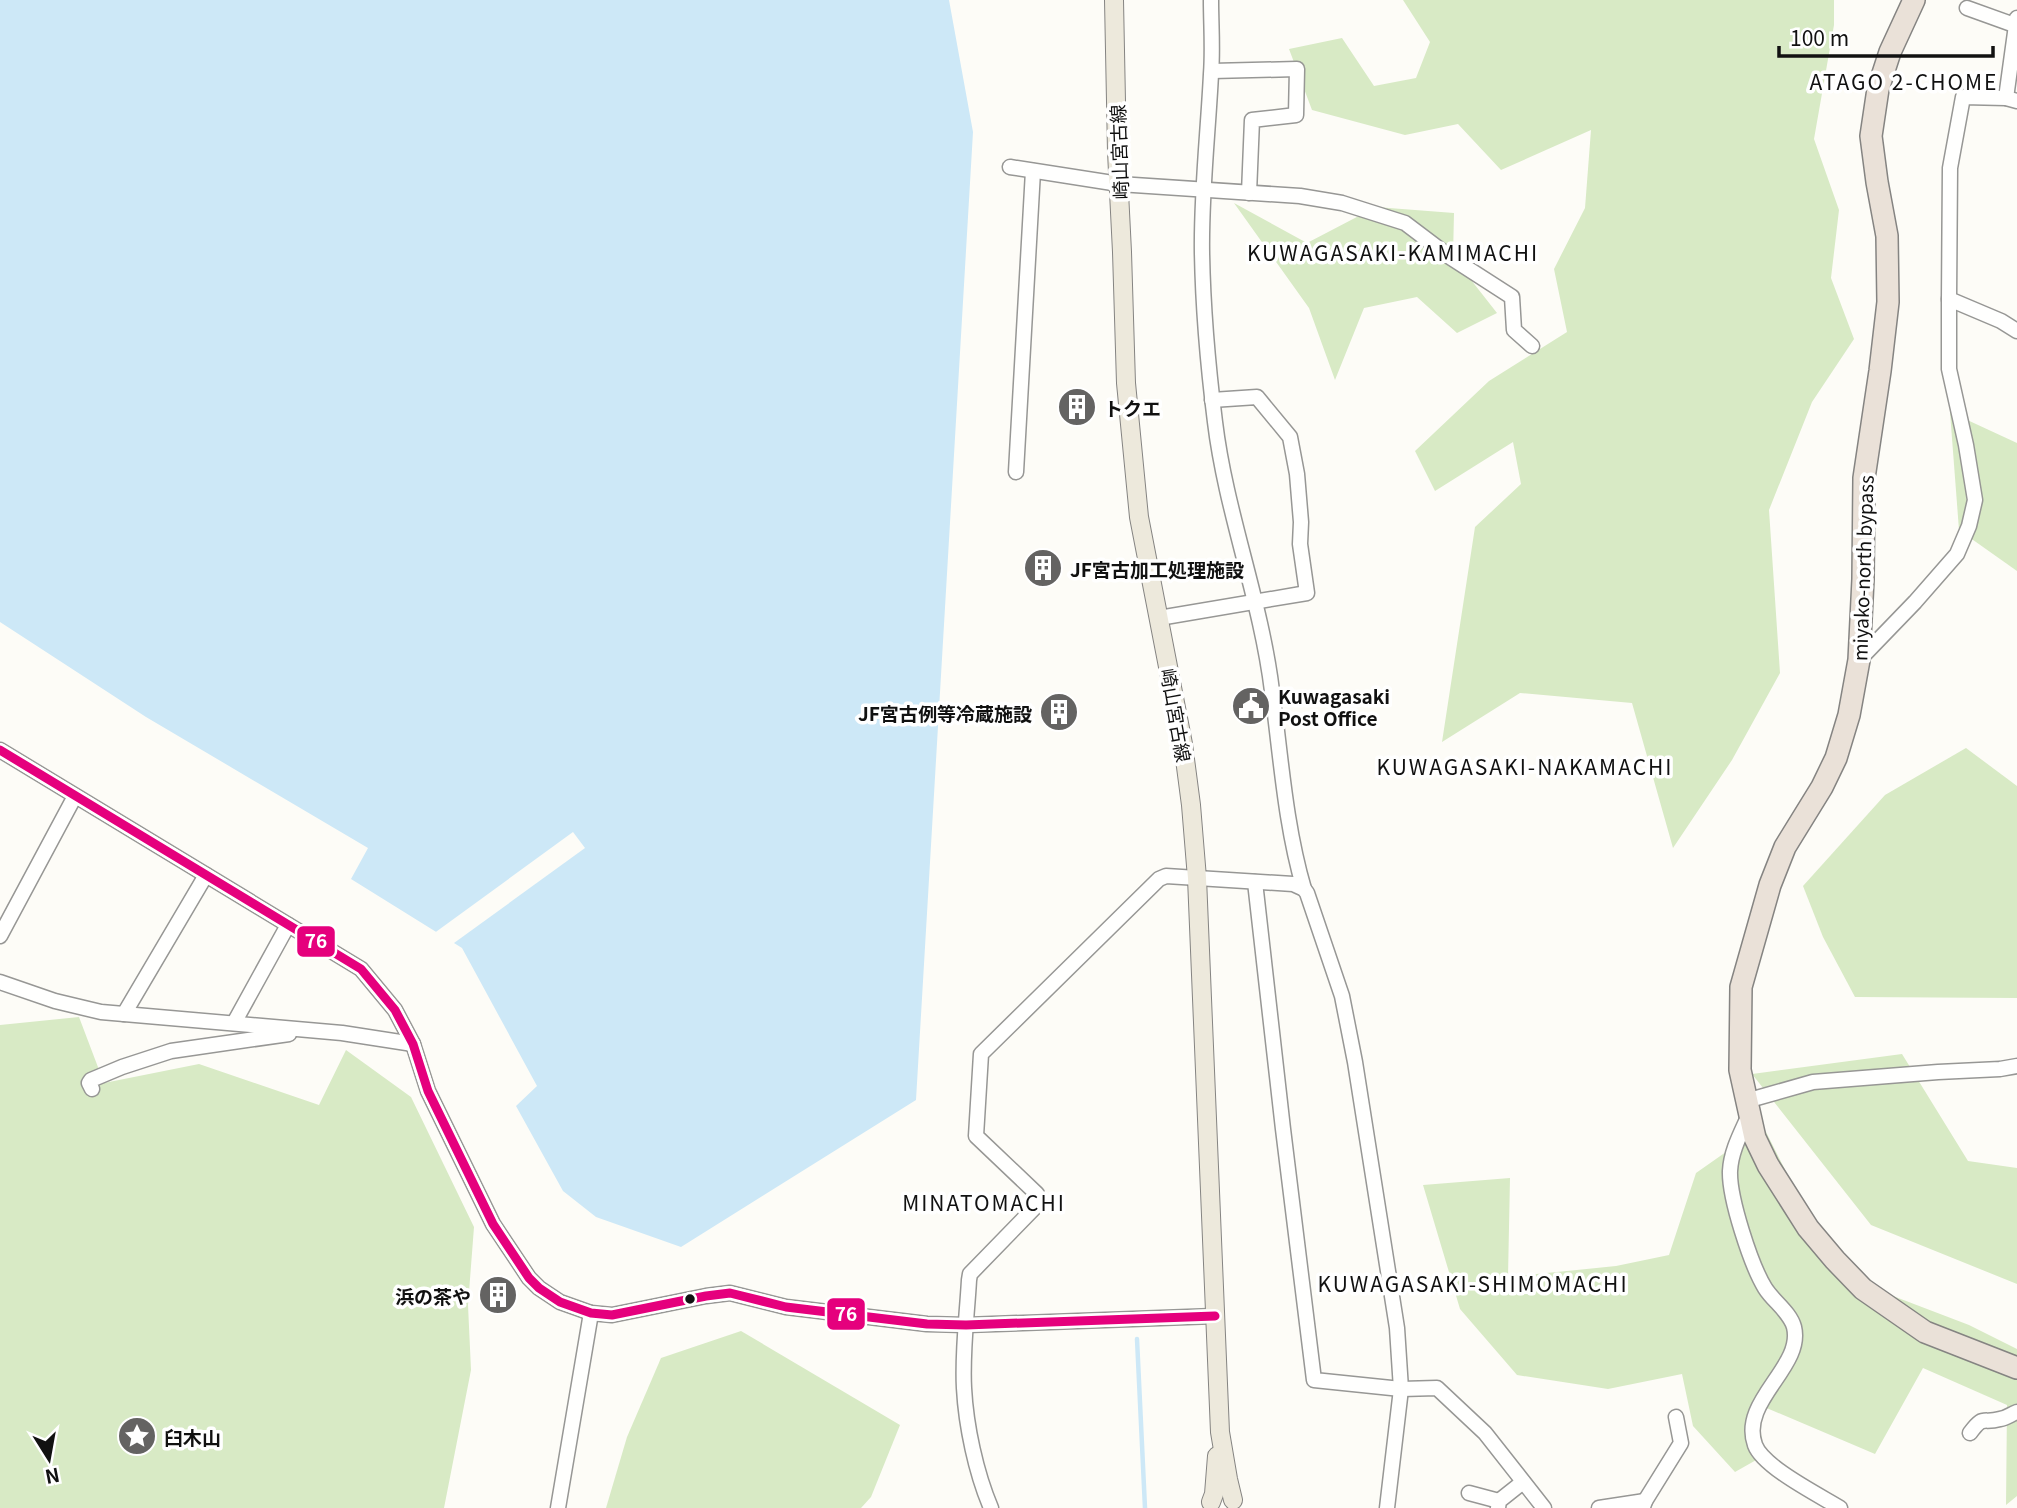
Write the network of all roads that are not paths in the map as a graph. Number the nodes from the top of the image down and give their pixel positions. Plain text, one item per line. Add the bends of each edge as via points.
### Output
1 (1114, 0) edge
2 (1211, 0) edge
3 (1914, 0) edge
4 (1967, 8) dead end
5 (2017, 23) edge
6 (1212, 71) junction
7 (2012, 100) edge
8 (1010, 167) dead end
9 (1033, 171) junction
10 (1119, 184) junction
11 (1204, 190) junction
12 (1249, 193) junction
13 (1949, 299) junction
14 (2017, 331) edge
15 (1532, 346) dead end
16 (1212, 400) junction
17 (1016, 472) dead end
18 (1255, 603) junction
19 (1159, 618) junction
20 (1859, 660) junction
21 (0, 750) edge
22 (75, 796) junction
23 (206, 875) junction
24 (1197, 878) junction
25 (1255, 882) junction
26 (1304, 889) junction
27 (288, 925) junction
28 (0, 936) edge
29 (0, 982) edge
30 (124, 1014) junction
31 (234, 1024) junction
32 (311, 1031) junction
33 (413, 1044) junction
34 (2017, 1066) edge
35 (92, 1089) dead end
36 (1747, 1108) junction
37 (591, 1313) junction
38 (1214, 1316) junction
39 (966, 1325) junction
40 (2017, 1368) edge
41 (1401, 1389) junction
42 (2017, 1412) edge
43 (1676, 1417) dead end
44 (1220, 1432) junction
45 (1970, 1433) dead end
46 (1523, 1482) junction
47 (1469, 1493) dead end
48 (1238, 1504) edge
49 (1644, 1504) edge
50 (1208, 1505) edge
51 (1498, 1505) edge
52 (558, 1508) edge
53 (991, 1508) edge
54 (1387, 1508) edge
55 (1544, 1508) edge
56 (1599, 1508) edge
57 (1840, 1508) edge

1 - 10 main road, 崎山宮古線
2 - 6 street
3 - 20 highway, miyako-north bypass via 1878,89 1871,136 1887,236 1888,302 1864,478
4 - 5 street
5 - 7 street
6 - 11 street
6 - 12 street via 1297,69 1296,115 1252,120
7 - 13 street via 1963,96 1950,168
8 - 9 street
9 - 10 street
9 - 17 street
10 - 11 street
10 - 19 main road, 崎山宮古線 via 1129,410 1139,517
11 - 12 street
11 - 16 street via 1204,314
12 - 15 street via 1342,203 1405,223 1512,297 1514,330
13 - 14 street
13 - 20 street via 1949,369 1975,500 1969,526 1957,554
16 - 18 street via 1229,501
16 - 18 street via 1258,397 1290,437 1307,593
18 - 19 street
18 - 26 street via 1272,690 1284,799
19 - 24 main road, 崎山宮古線 via 1183,744
20 - 36 highway, miyako-north bypass via 1836,758 1770,885 1741,987 1740,1070
21 - 22 street
22 - 23 street
22 - 28 street
23 - 27 street
23 - 30 street
24 - 25 street
24 - 38 main road, 崎山宮古線
24 - 39 street via 1159,879 981,1054 976,1136 1037,1195 1038,1204 970,1274
25 - 26 street
25 - 41 street via 1314,1380
26 - 41 street via 1334,967 1353,1050 1394,1306
27 - 31 street
27 - 33 street via 360,969 395,1010
29 - 30 street via 54,1002
30 - 31 street
31 - 32 street
32 - 33 street
32 - 35 street via 171,1051 91,1080
33 - 37 street via 428,1091 494,1224 529,1278 560,1302
34 - 36 street via 1813,1082
36 - 40 highway, miyako-north bypass via 1768,1165 1808,1228 1863,1289 1926,1332
36 - 57 street via 1730,1172 1733,1193 1763,1286 1791,1321 1794,1335 1788,1359 1763,1399 1752,1432 1769,1464
37 - 39 street via 611,1315 730,1293 786,1307
37 - 52 street
38 - 39 street
38 - 44 main road, 崎山宮古線
39 - 53 street via 966,1413
41 - 46 street via 1437,1388 1485,1433
41 - 54 street
42 - 45 street via 1980,1421
43 - 49 street via 1681,1443
44 - 48 main road, 崎山宮古線 via 1228,1479
44 - 50 main road, 崎山宮古線 via 1214,1494
46 - 51 street
46 - 55 street
47 - 51 street
48 - 50 main road, 崎山宮古線 via 1222,1498
49 - 56 street

